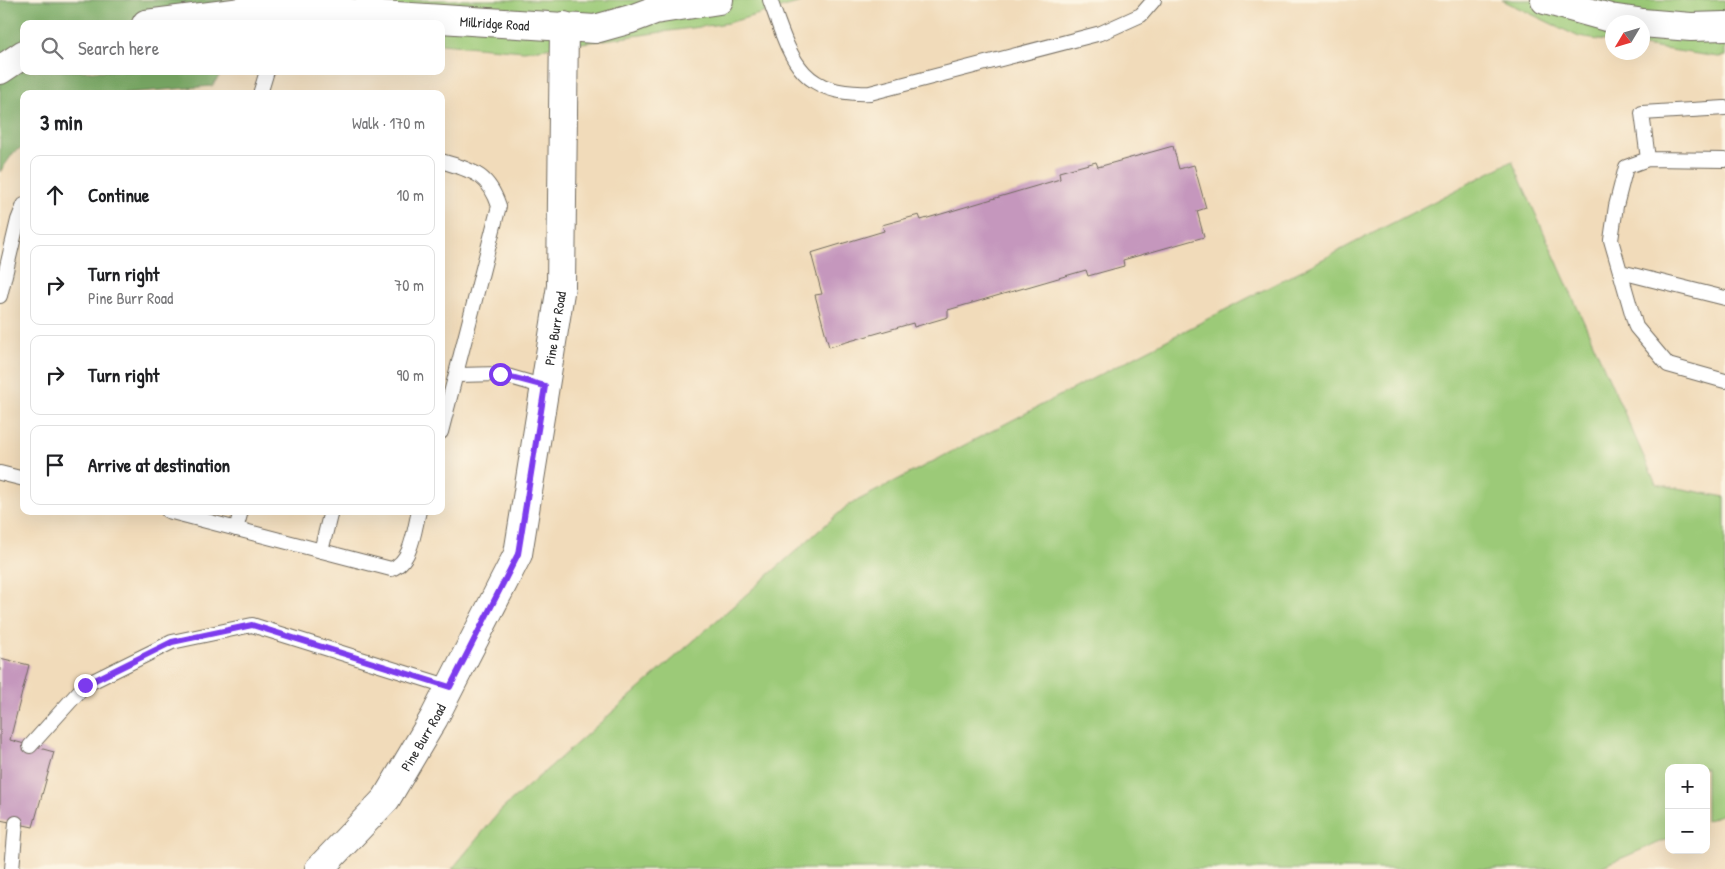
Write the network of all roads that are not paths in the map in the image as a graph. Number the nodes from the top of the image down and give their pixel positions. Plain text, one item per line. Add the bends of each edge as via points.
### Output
1 (720, 0) edge
2 (770, 0) edge
3 (1154, 0) edge
4 (1545, 0) edge
5 (362, 7) edge
6 (279, 10) edge
7 (1605, 17) edge
8 (184, 20) edge
9 (1650, 24) edge
10 (564, 26) junction
11 (1725, 26) edge
12 (20, 57) edge
13 (0, 70) edge
14 (266, 75) edge
15 (261, 90) edge
16 (1725, 108) edge
17 (1648, 159) junction
18 (1725, 160) edge
19 (445, 162) edge
20 (20, 215) edge
21 (1621, 272) junction
22 (0, 296) edge
23 (1725, 298) edge
24 (458, 375) junction
25 (1725, 381) edge
26 (545, 386) junction
27 (445, 419) edge
28 (0, 473) edge
29 (20, 478) edge
30 (183, 515) edge
31 (240, 515) edge
32 (330, 515) edge
33 (418, 515) edge
34 (236, 529) junction
35 (321, 551) junction
36 (450, 687) junction
37 (30, 746) dead end
38 (16, 823) dead end
39 (12, 869) edge
40 (319, 869) edge

1 - 10 street, Millridge Road via 655,10 595,29
2 - 3 lane via 788,50 809,79 825,89 847,94 870,93 1101,33 1141,14
4 - 7 street
5 - 6 street, Millridge Road
5 - 10 street, Millridge Road
6 - 8 street, Millridge Road
9 - 11 street
10 - 26 street, Pine Burr Road via 562,286
12 - 13 street
14 - 15 lane
16 - 17 lane via 1642,113
17 - 18 lane
17 - 21 lane via 1626,167 1616,206 1611,240
19 - 24 lane via 483,176 493,189 499,206
20 - 22 lane
21 - 23 lane
21 - 25 lane via 1636,327 1668,365
24 - 26 lane via 500,374
24 - 27 lane
26 - 36 street, Pine Burr Road via 518,554
28 - 29 lane
30 - 34 lane
31 - 34 lane
32 - 35 lane
33 - 35 lane via 405,560 391,569
34 - 35 lane
36 - 37 lane via 252,625 172,642 85,685
36 - 40 street, Pine Burr Road via 386,799
38 - 39 lane

